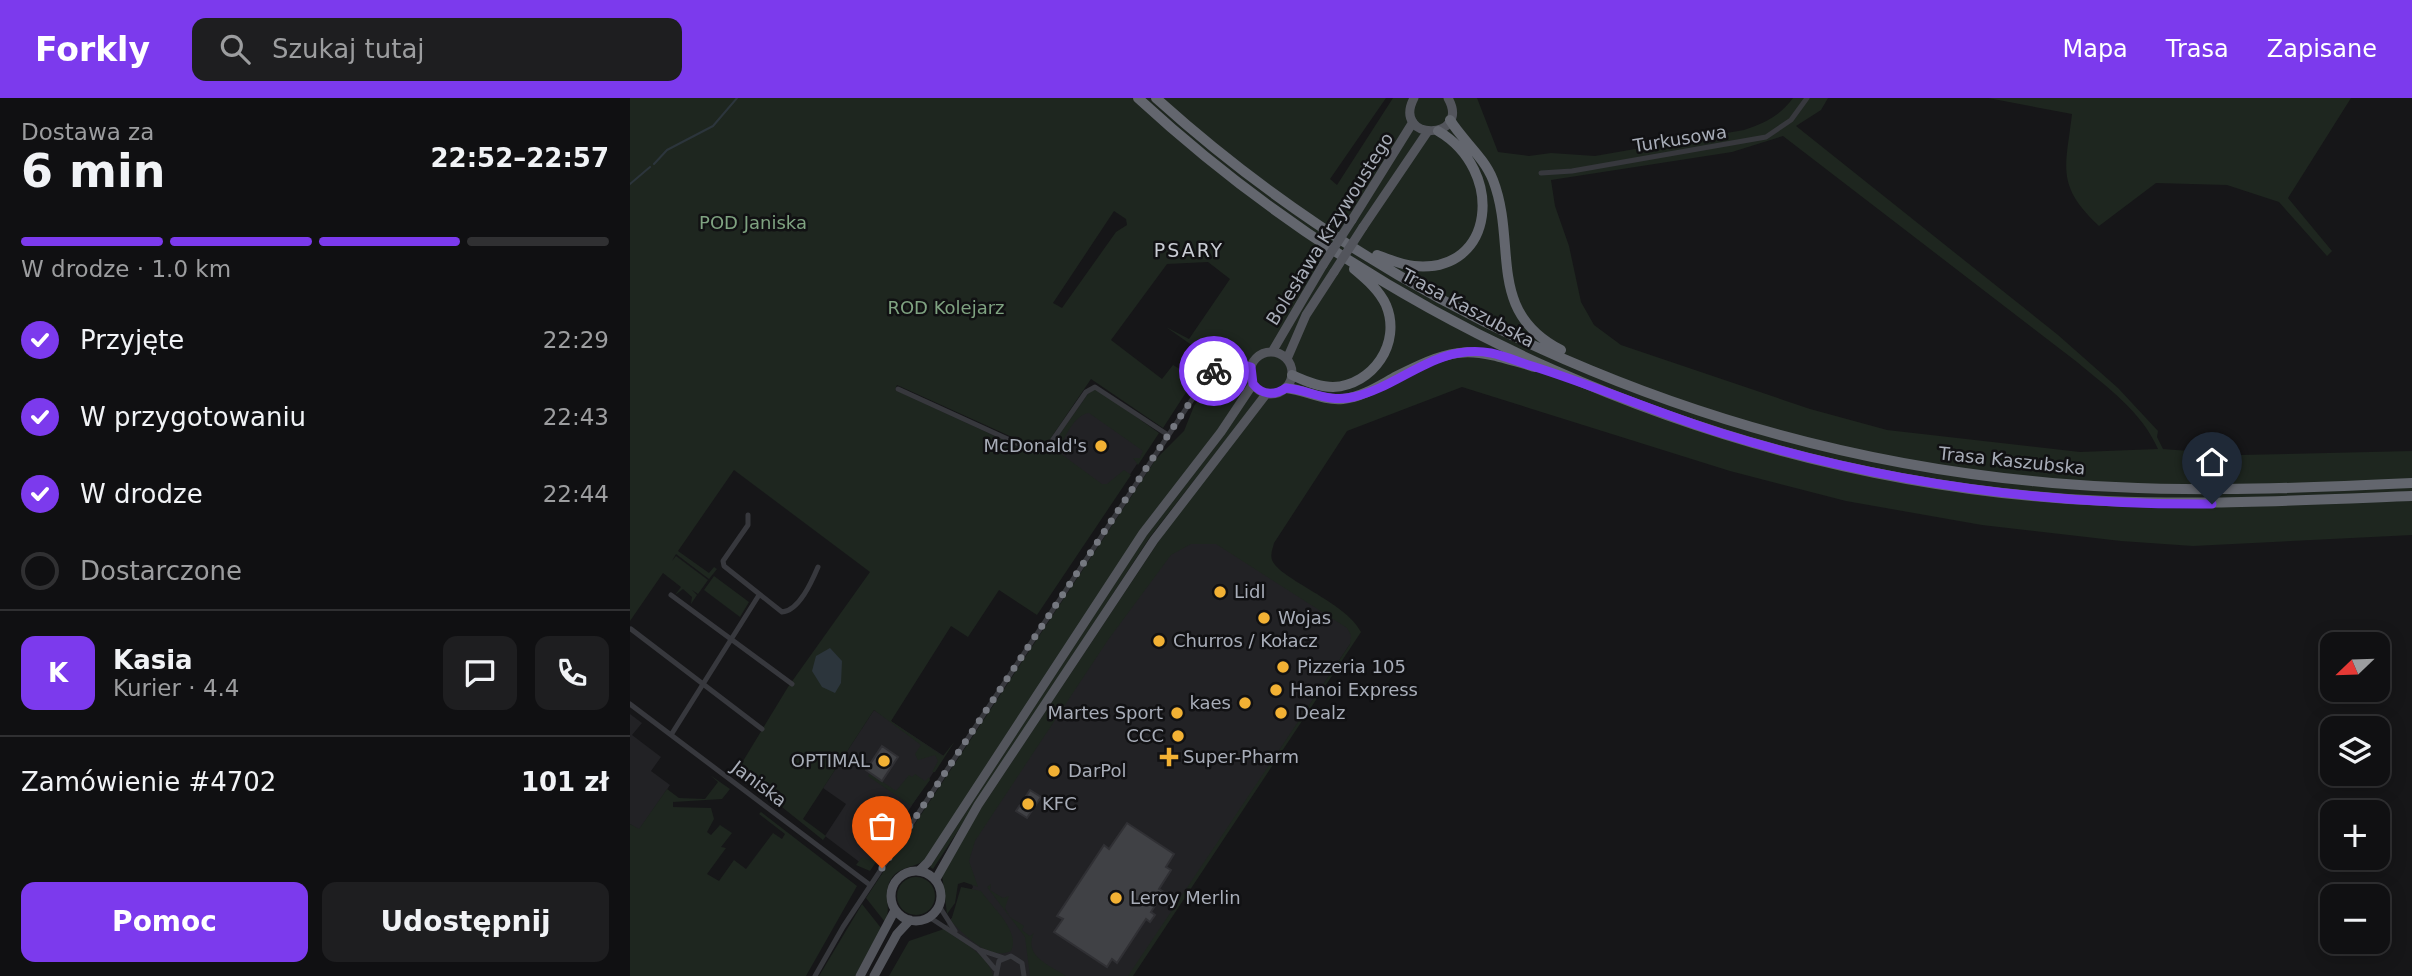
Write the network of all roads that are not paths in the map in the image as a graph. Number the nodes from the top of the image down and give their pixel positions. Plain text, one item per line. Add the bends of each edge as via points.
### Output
1 (1138, 98) edge
2 (1156, 98) edge
3 (1414, 98) edge
4 (1448, 98) edge
5 (1807, 98) edge
6 (1450, 120) junction
7 (1413, 122) junction
8 (1433, 131) junction
9 (1541, 173) dead end
10 (1353, 245) junction
11 (1332, 248) junction
12 (1272, 352) junction
13 (1287, 359) junction
14 (1251, 367) junction
15 (1594, 371) junction
16 (1563, 374) junction
17 (1292, 375) junction
18 (1253, 384) junction
19 (1286, 388) junction
20 (898, 389) dead end
21 (1267, 393) junction
22 (1168, 435) junction
23 (2412, 483) edge
24 (2412, 496) edge
25 (748, 515) dead end
26 (818, 567) dead end
27 (671, 595) dead end
28 (760, 595) junction
29 (631, 629) edge
30 (732, 638) junction
31 (792, 684) dead end
32 (702, 685) junction
33 (630, 704) edge
34 (762, 729) dead end
35 (671, 735) junction
36 (919, 871) junction
37 (936, 879) junction
38 (870, 885) junction
39 (939, 906) junction
40 (895, 910) junction
41 (929, 917) junction
42 (910, 920) junction
43 (957, 933) junction
44 (978, 949) junction
45 (1004, 958) junction
46 (996, 972) edge
47 (1025, 975) edge
48 (815, 976) edge
49 (860, 976) edge
50 (874, 976) edge

1 - 11 highway, Trasa Kaszubska via 1233,178
2 - 10 highway, Trasa Kaszubska via 1234,163
3 - 7 main road
4 - 6 main road
5 - 9 street, Turkusowa via 1791,120 1766,137 1572,172
6 - 8 main road, Bolesława Krzywoustego
6 - 15 highway via 1493,180 1517,311 1540,337
7 - 8 main road
7 - 12 main road, Bolesława Krzywoustego, bridge
8 - 10 highway via 1465,156 1481,181 1483,213 1471,240 1448,260 1421,266
8 - 13 main road, Bolesława Krzywoustego, bridge via 1306,315
10 - 15 highway, Trasa Kaszubska via 1469,312
11 - 16 highway, Trasa Kaszubska via 1452,320
11 - 17 highway via 1384,301 1390,321 1387,347 1371,371 1346,385 1318,385
12 - 13 main road
12 - 14 main road via 1259,355
13 - 17 main road
14 - 18 main road
14 - 22 street via 1229,364 1214,370
15 - 23 highway, Trasa Kaszubska via 1687,407 1783,436 1998,478 2163,489
16 - 19 highway via 1498,354 1466,352 1436,358 1352,397 1326,398
16 - 24 highway, Trasa Kaszubska via 1661,413 1778,450 1977,490 2168,504
17 - 19 main road
18 - 21 main road
18 - 36 main road via 1143,533
19 - 21 main road
20 - 22 street via 1036,452 1047,448 1086,392 1095,387
21 - 37 main road via 1154,540 978,805
22 - 38 street
25 - 28 street via 748,525 723,561 727,570
26 - 28 street via 787,612
27 - 30 street
28 - 30 street
29 - 32 street
30 - 31 street
30 - 32 street
32 - 34 street
32 - 35 street
33 - 35 street, Janiska
35 - 38 street, Janiska
36 - 37 main road
36 - 40 main road via 904,874 895,882 891,895
37 - 39 main road via 941,892
38 - 48 street
39 - 41 main road
39 - 43 street
40 - 42 main road
40 - 49 main road
41 - 42 main road
41 - 43 street
42 - 50 main road
43 - 44 street
44 - 45 street
44 - 46 street
45 - 46 street
45 - 47 street via 1020,960

